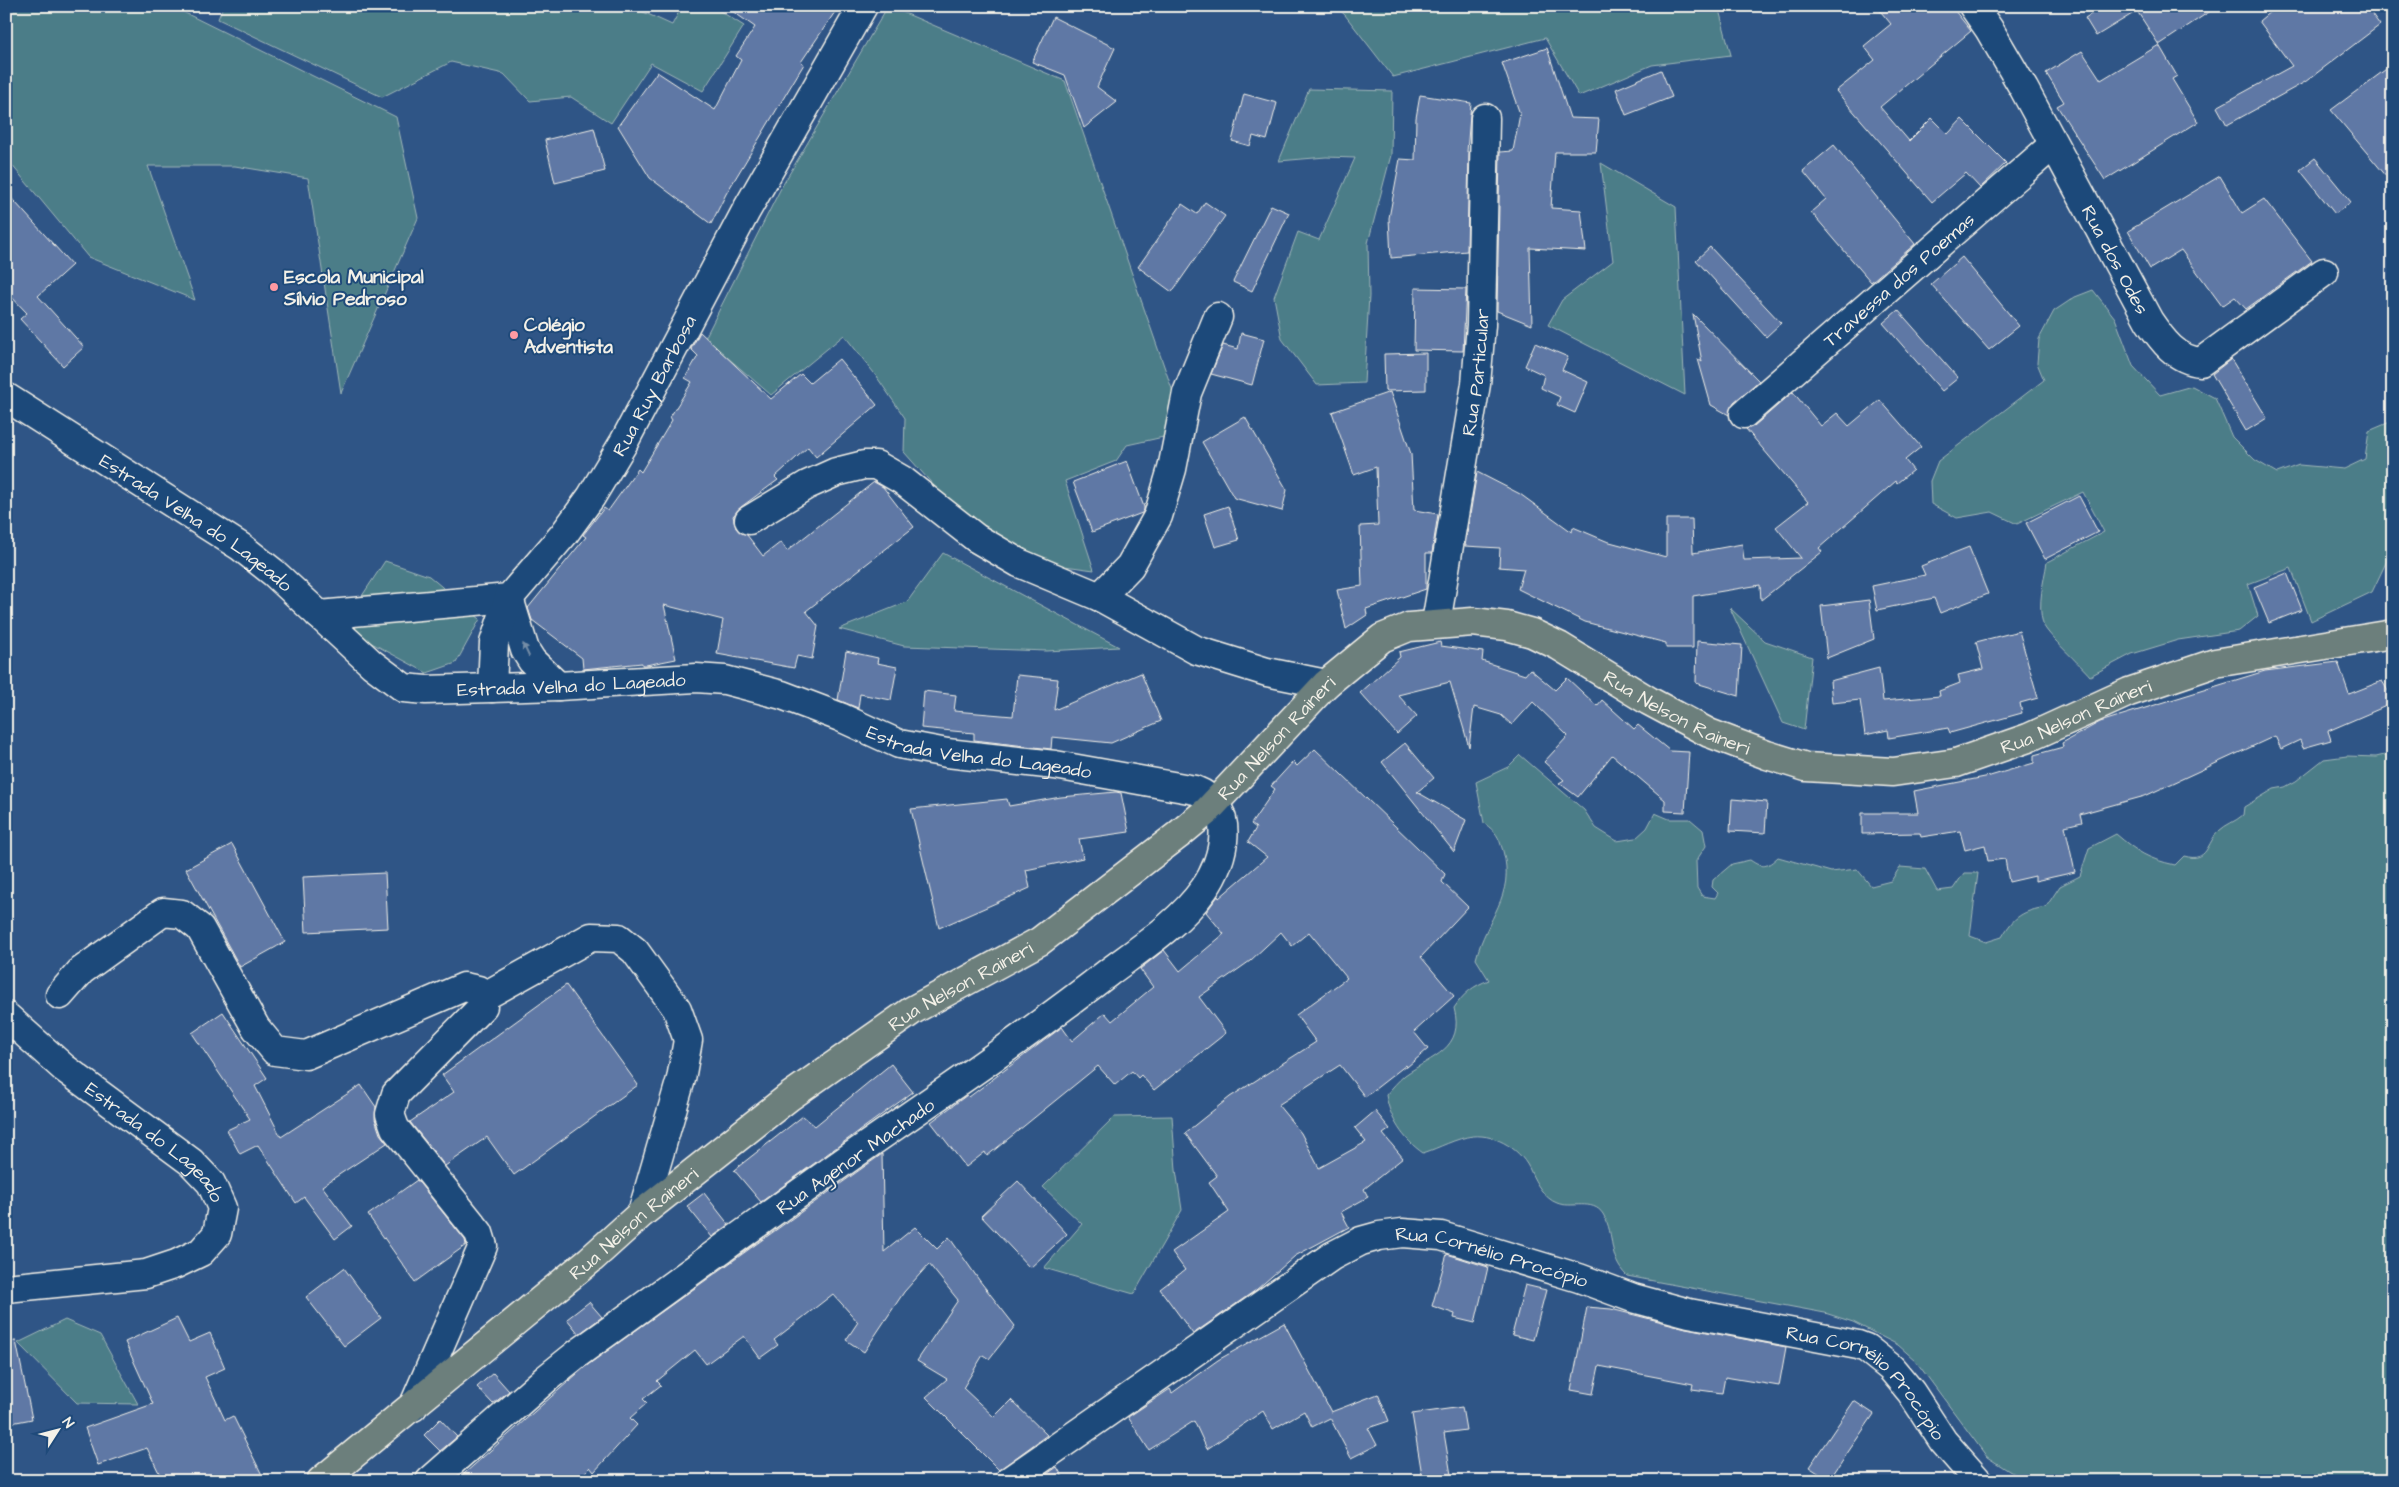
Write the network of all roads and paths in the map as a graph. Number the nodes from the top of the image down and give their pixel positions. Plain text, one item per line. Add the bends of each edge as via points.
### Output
1 (863, 6) edge
2 (1973, 6) edge
3 (1485, 118) dead end
4 (2052, 145) junction
5 (2324, 272) dead end
6 (1218, 317) dead end
7 (6, 397) edge
8 (1744, 414) dead end
9 (749, 520) dead end
10 (1100, 597) junction
11 (509, 598) junction
12 (327, 614) junction
13 (1436, 623) junction
14 (2393, 634) edge
15 (1326, 684) junction
16 (558, 686) junction
17 (492, 688) junction
18 (1214, 802) junction
19 (60, 995) dead end
20 (483, 997) junction
21 (6, 1016) edge
22 (642, 1213) junction
23 (6, 1288) edge
24 (413, 1407) junction
25 (321, 1481) edge
26 (430, 1481) edge
27 (1009, 1481) edge
28 (1978, 1481) edge

1 - 11 street, Rua Ruy Barbosa via 746,211 610,466 564,534
2 - 4 street, Rua dos Odes via 1999,46
3 - 13 street, Rua Particular via 1481,325 1476,384
4 - 5 street, Rua dos Odes via 2149,321 2164,343 2189,361 2201,362
4 - 8 street, Travessa dos Poemas
6 - 10 street via 1188,393 1158,516 1130,566
7 - 12 street, Estrada Velha do Lageado via 241,547
9 - 10 street via 807,485 836,472 864,464 876,465 902,480 976,538 1019,563
10 - 15 street via 1196,650 1267,672
11 - 12 street
16 -> 11 street via 525,650
11 - 17 street via 494,643
12 - 17 street, Estrada Velha do Lageado via 377,668 404,688
13 - 14 main road, Rua Nelson Raineri via 1473,622 1532,633 1708,733 1767,755 1806,767 1893,772 1956,763 2028,738 2130,692 2215,662
13 - 15 main road, Rua Nelson Raineri via 1409,627 1382,638
15 - 18 main road, Rua Nelson Raineri
16 - 17 street, Estrada Velha do Lageado
16 - 18 street, Estrada Velha do Lageado via 696,678 725,680 782,695 899,744 1180,786 1204,794
18 - 22 main road, Rua Nelson Raineri via 1178,835 1040,941 913,1010 790,1097
18 - 26 street, Rua Agenor Machado via 1223,818 1217,868 1185,910 1150,941 1050,1018 888,1130 577,1354
19 - 20 street via 81,971 163,912 182,914 200,928 256,1028 275,1051 306,1055 464,987 478,990
20 - 22 street via 591,936 619,938 635,951 677,1009 688,1040 682,1079
20 - 24 street via 482,1006 396,1094 390,1114 395,1128 478,1233 483,1246
21 - 23 street, Estrada do Lageado via 64,1068 191,1162 211,1183 222,1208 217,1234 202,1252 176,1264 146,1274
22 - 24 main road, Rua Nelson Raineri
24 - 25 main road, Rua Nelson Raineri
27 - 28 street, Rua Cornélio Procópio via 1332,1256 1361,1240 1402,1233 1426,1233 1480,1246 1680,1311 1866,1348 1891,1368 1943,1441

